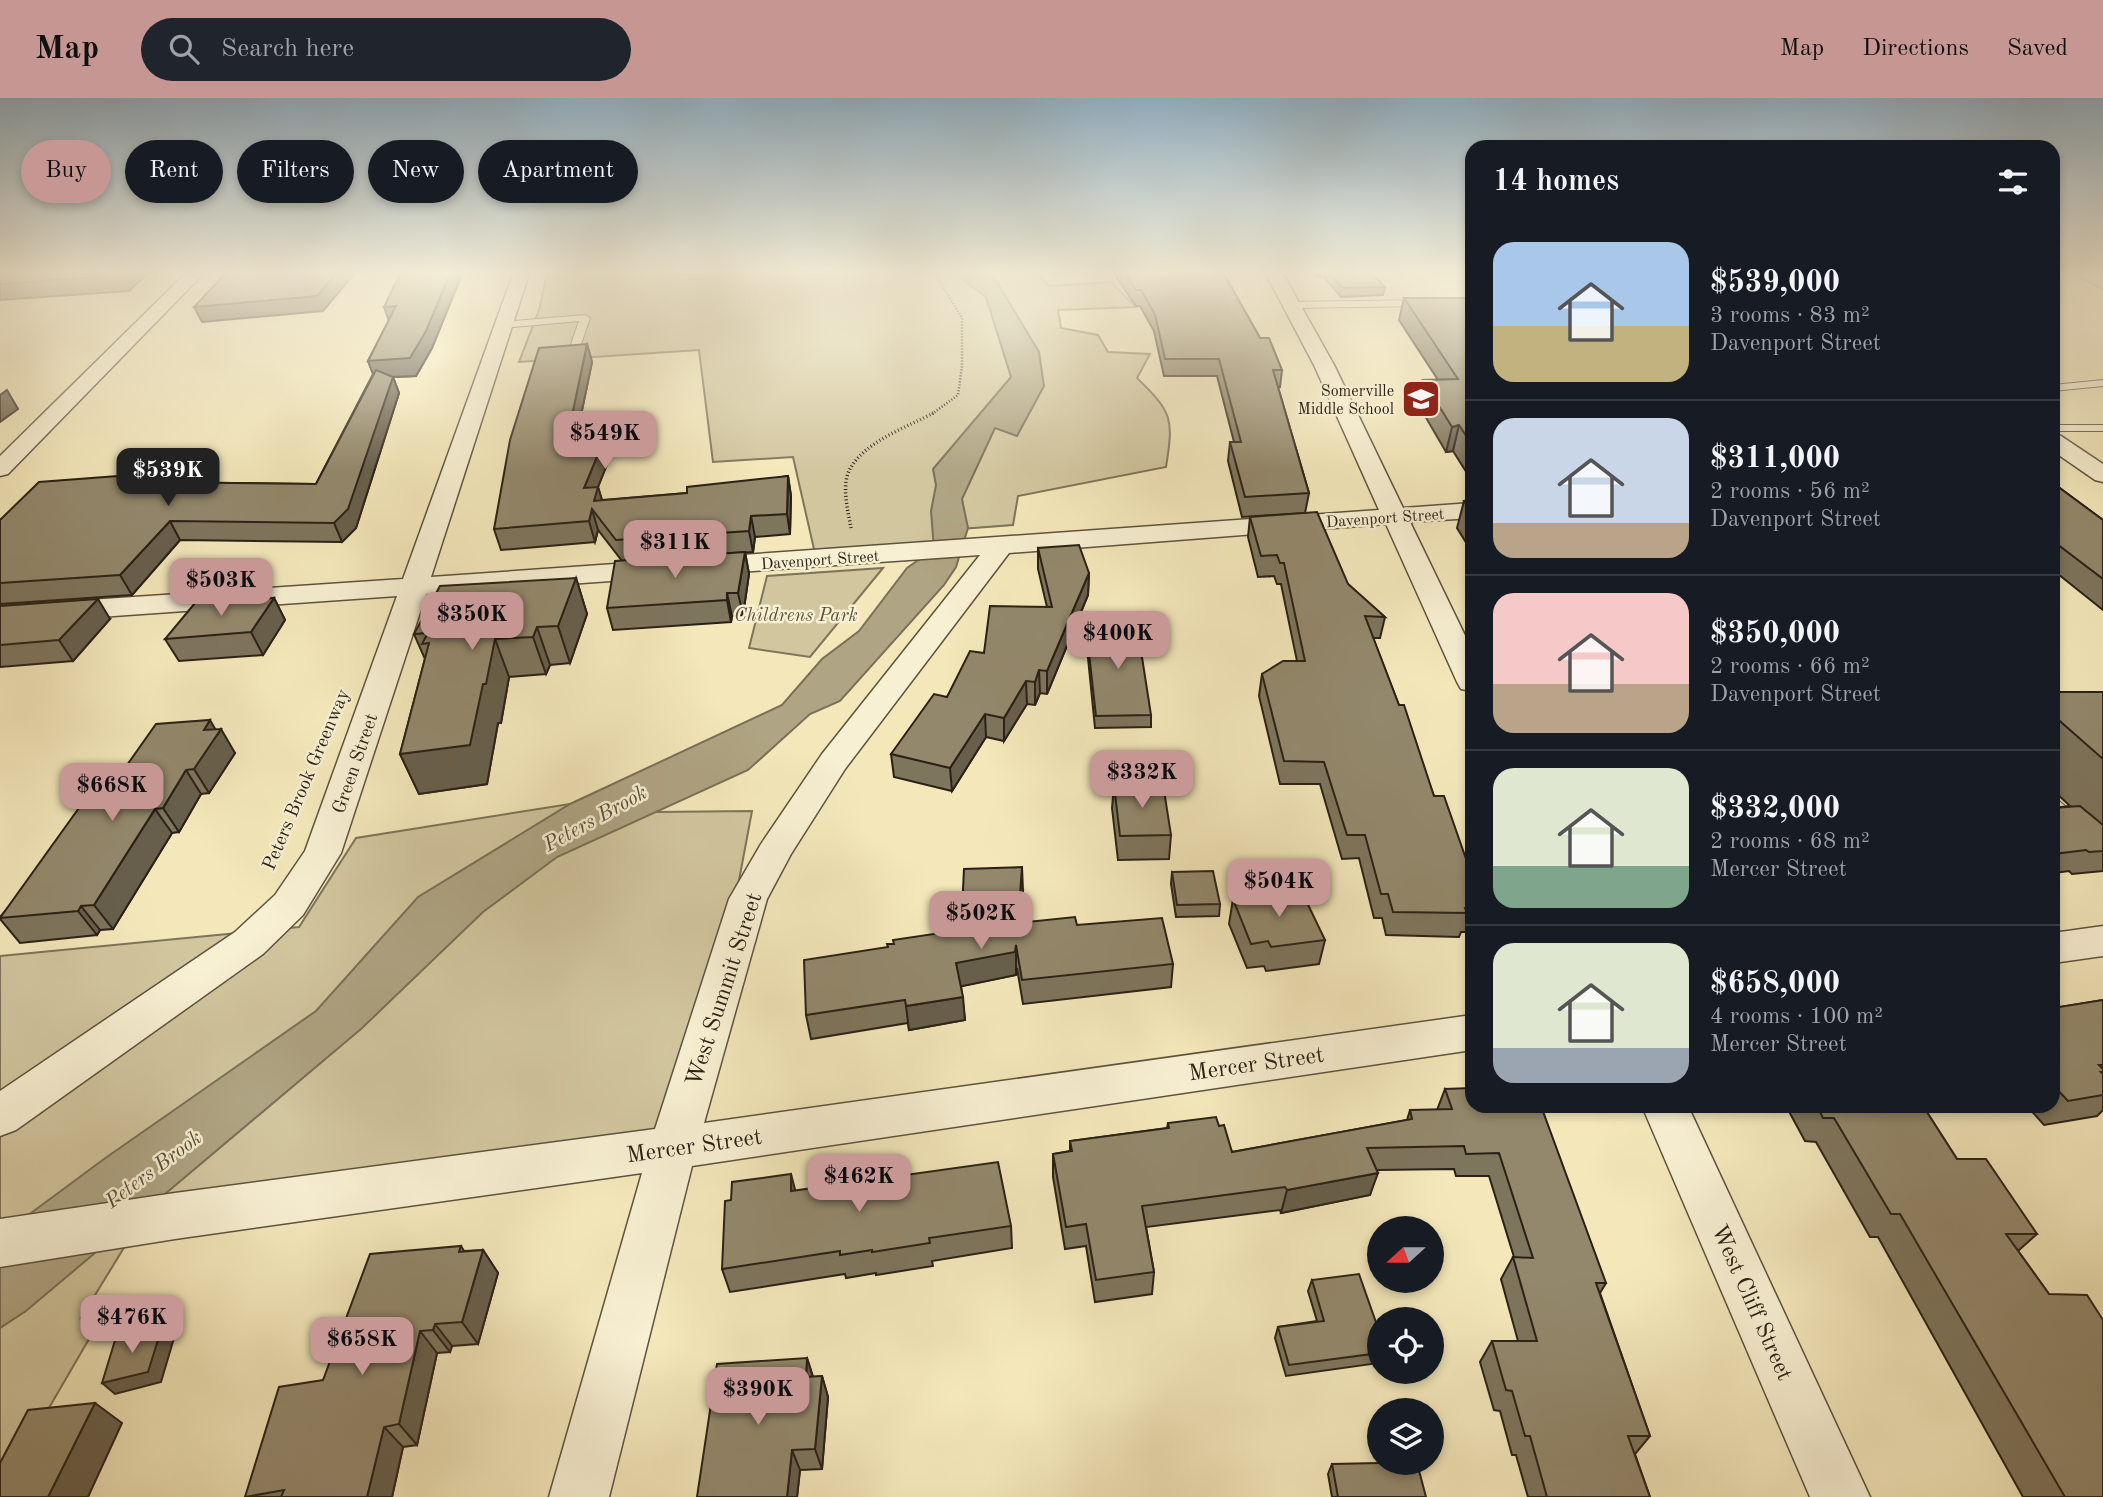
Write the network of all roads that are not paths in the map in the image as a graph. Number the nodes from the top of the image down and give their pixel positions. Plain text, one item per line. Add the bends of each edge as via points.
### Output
1 (130, 339) edge
2 (498, 339) edge
3 (577, 339) edge
4 (1310, 339) edge
5 (574, 350) edge
6 (2103, 383) edge
7 (2060, 387) edge
8 (2060, 428) edge
9 (2103, 428) edge
10 (2060, 445) edge
11 (2060, 466) edge
12 (2097, 467) edge
13 (0, 469) edge
14 (1465, 511) edge
15 (1395, 516) junction
16 (987, 547) junction
17 (415, 587) junction
18 (0, 615) edge
19 (1465, 667) edge
20 (2060, 811) edge
21 (2103, 847) edge
22 (2103, 941) edge
23 (2060, 947) edge
24 (1465, 1033) edge
25 (1668, 1113) edge
26 (0, 1116) edge
27 (673, 1148) junction
28 (0, 1243) edge
29 (579, 1497) edge
30 (1840, 1497) edge

1 - 13 street
2 - 17 street, Green Street
3 - 5 lane
4 - 15 street
6 - 7 lane
8 - 9 lane
10 - 12 street
11 - 12 street
14 - 15 street, Davenport Street
15 - 16 street, Davenport Street
15 - 19 street
16 - 17 street, Davenport Street
16 - 27 street, West Summit Street via 764,867 748,900
17 - 18 street, Davenport Street
17 - 26 street, Green Street via 323,853 289,905 249,943
20 - 21 lane
22 - 23 street
24 - 27 street, Mercer Street
25 - 30 street, West Cliff Street
27 - 28 street, Mercer Street
27 - 29 street, West Summit Street

